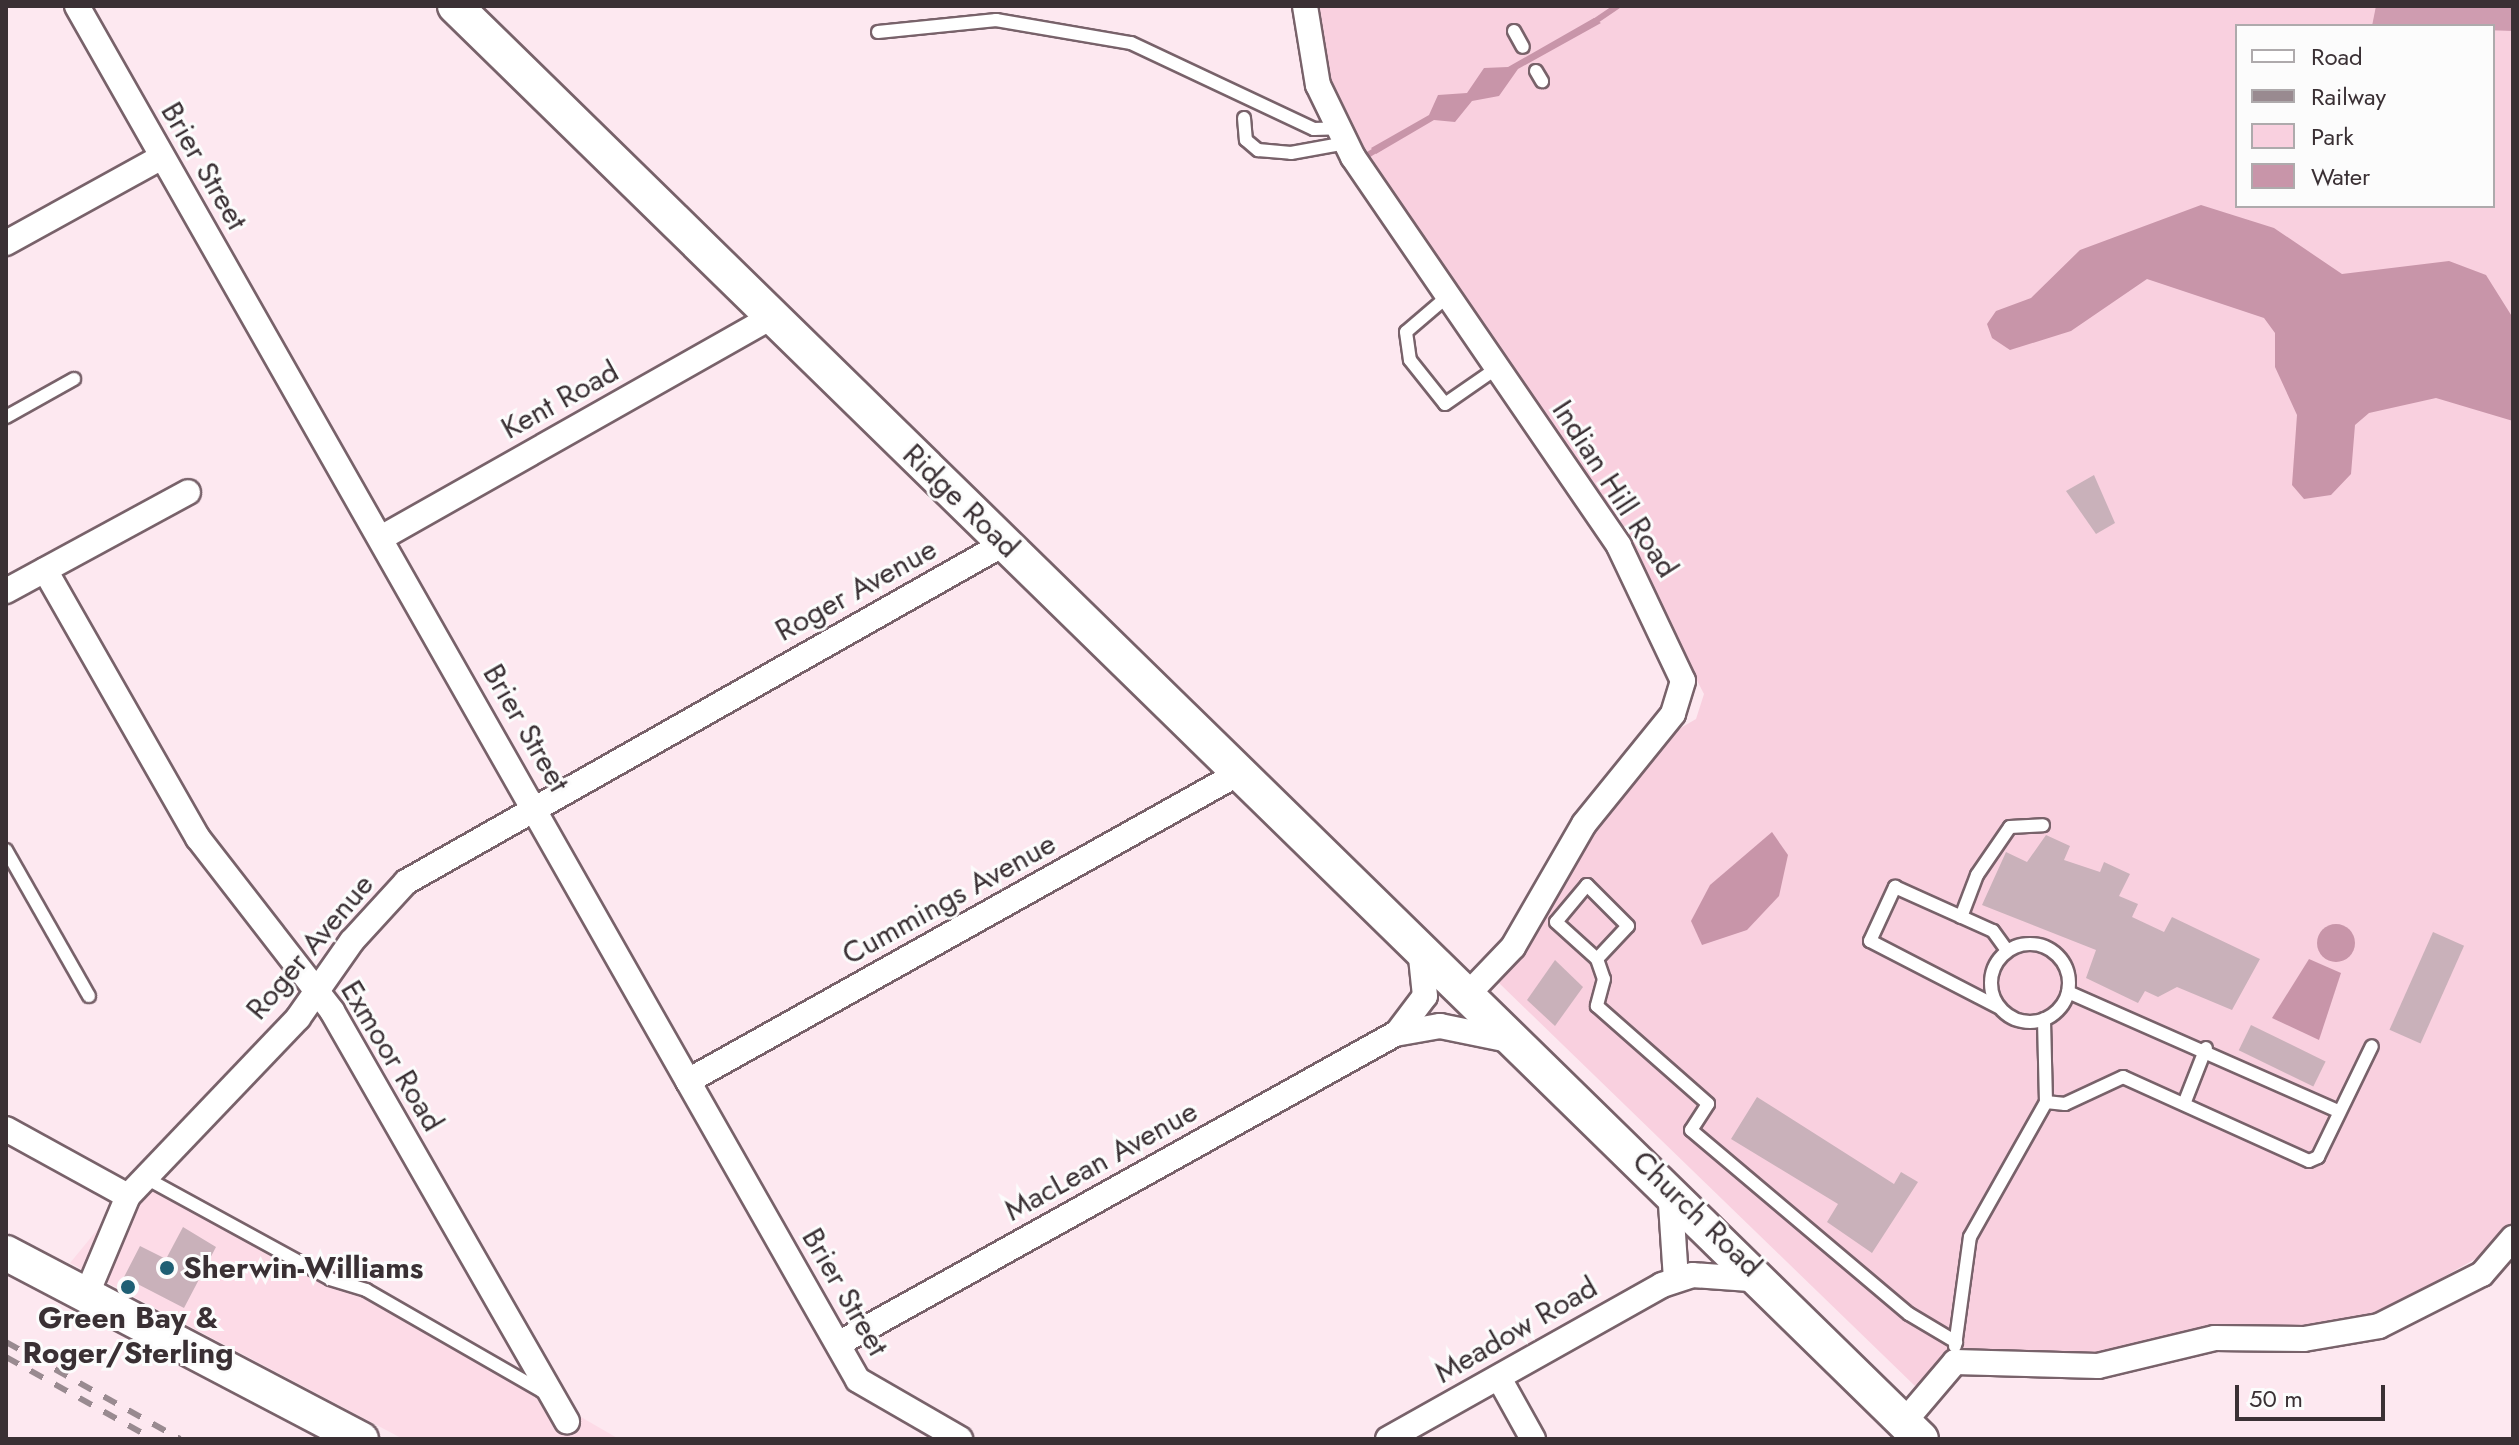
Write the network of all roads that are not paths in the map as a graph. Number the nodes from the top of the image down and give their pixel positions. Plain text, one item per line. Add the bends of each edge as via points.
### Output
1 (77, 6) edge
2 (455, 6) edge
3 (1305, 6) edge
4 (1514, 31) dead end
5 (878, 32) dead end
6 (1523, 47) dead end
7 (1244, 118) dead end
8 (1342, 136) junction
9 (162, 157) junction
10 (6, 243) edge
11 (1448, 296) junction
12 (771, 317) junction
13 (1497, 368) junction
14 (74, 379) dead end
15 (6, 417) edge
16 (188, 492) dead end
17 (381, 538) junction
18 (1005, 543) junction
19 (45, 570) junction
20 (6, 591) edge
21 (1241, 772) junction
22 (534, 807) junction
23 (2043, 825) dead end
24 (6, 850) edge
25 (1550, 884) junction
26 (1571, 902) junction
27 (1961, 917) junction
28 (1556, 922) junction
29 (1526, 926) junction
30 (1419, 944) junction
31 (2007, 950) junction
32 (1597, 959) junction
33 (314, 989) junction
34 (2068, 992) junction
35 (1469, 993) junction
36 (89, 996) dead end
37 (1998, 1007) junction
38 (2044, 1019) junction
39 (1395, 1034) junction
40 (1520, 1043) junction
41 (2372, 1046) dead end
42 (2206, 1048) junction
43 (688, 1081) junction
44 (2046, 1102) junction
45 (2184, 1104) junction
46 (2338, 1111) junction
47 (6, 1129) edge
48 (136, 1186) junction
49 (1670, 1187) junction
50 (2513, 1238) edge
51 (6, 1253) edge
52 (1676, 1279) junction
53 (1767, 1280) junction
54 (86, 1296) junction
55 (838, 1344) junction
56 (1955, 1352) junction
57 (1499, 1378) junction
58 (553, 1398) junction
59 (567, 1422) dead end
60 (1913, 1430) edge
61 (361, 1439) edge
62 (960, 1439) edge
63 (1388, 1439) edge
64 (1533, 1439) edge

1 - 9 street, Brier Street
2 - 12 street, Ridge Road
3 - 8 street, Indian Hill Road via 1318,85
4 - 6 lane
5 - 8 lane via 996,20 1131,43 1314,129
7 - 8 lane via 1246,140 1258,150
8 - 11 street, Indian Hill Road
9 - 10 street
9 - 17 street, Brier Street
11 - 13 street, Indian Hill Road
11 - 13 lane via 1406,332 1410,360 1445,404
12 - 17 street, Kent Road
12 - 18 street, Ridge Road
13 - 25 street, Indian Hill Road via 1619,546 1683,681 1673,714 1627,764
14 - 15 lane
16 - 19 street
17 - 22 street, Brier Street
18 - 21 street, Ridge Road
18 - 22 street, Roger Avenue
19 - 20 street
19 - 33 street, Exmoor Road via 198,838
21 - 30 street, Ridge Road
21 - 43 street, Cummings Avenue
22 - 33 street, Roger Avenue via 406,882
22 - 43 street, Brier Street
23 - 27 lane via 2010,827 1977,875
24 - 36 lane
25 - 26 lane
25 - 29 street, Indian Hill Road
26 - 28 lane
26 - 32 lane via 1587,885 1628,926
27 - 31 lane via 1993,931
27 - 37 lane via 1895,887 1870,941
28 - 29 lane
28 - 32 lane
29 - 35 street, Indian Hill Road
30 - 35 street, Ridge Road
30 - 39 street, MacLean Avenue via 1425,996
31 - 34 lane via 2038,944 2056,953 2068,971
31 - 37 lane via 1990,983
32 - 56 lane via 1604,979 1597,1006 1708,1104 1691,1130
33 - 48 street, Roger Avenue via 298,1018
33 - 58 street, Exmoor Road
34 - 38 lane
34 - 42 lane
35 - 40 street, Church Road
37 - 38 lane via 2019,1021
38 - 44 lane
39 - 40 street, MacLean Avenue via 1440,1026
39 - 55 street, MacLean Avenue
40 - 49 street, Church Road
41 - 46 lane
42 - 45 lane
42 - 46 lane
43 - 55 street, Brier Street
44 - 45 lane via 2065,1104 2123,1077
44 - 56 lane via 1970,1237
45 - 46 lane via 2309,1161 2318,1157
47 - 48 street
48 - 54 street, Roger Avenue
48 - 58 lane via 330,1279 366,1290
49 - 52 street
49 - 53 street, Church Road
50 - 56 street via 2462,1287 2405,1317 2343,1335 2215,1338 2098,1366
51 - 54 street
52 - 53 street, Meadow Road
52 - 57 street, Meadow Road
53 - 60 street, Church Road
54 - 61 street
55 - 62 street, Brier Street via 867,1389
56 - 60 street
57 - 63 street, Meadow Road
57 - 64 street
58 - 59 street, Exmoor Road

